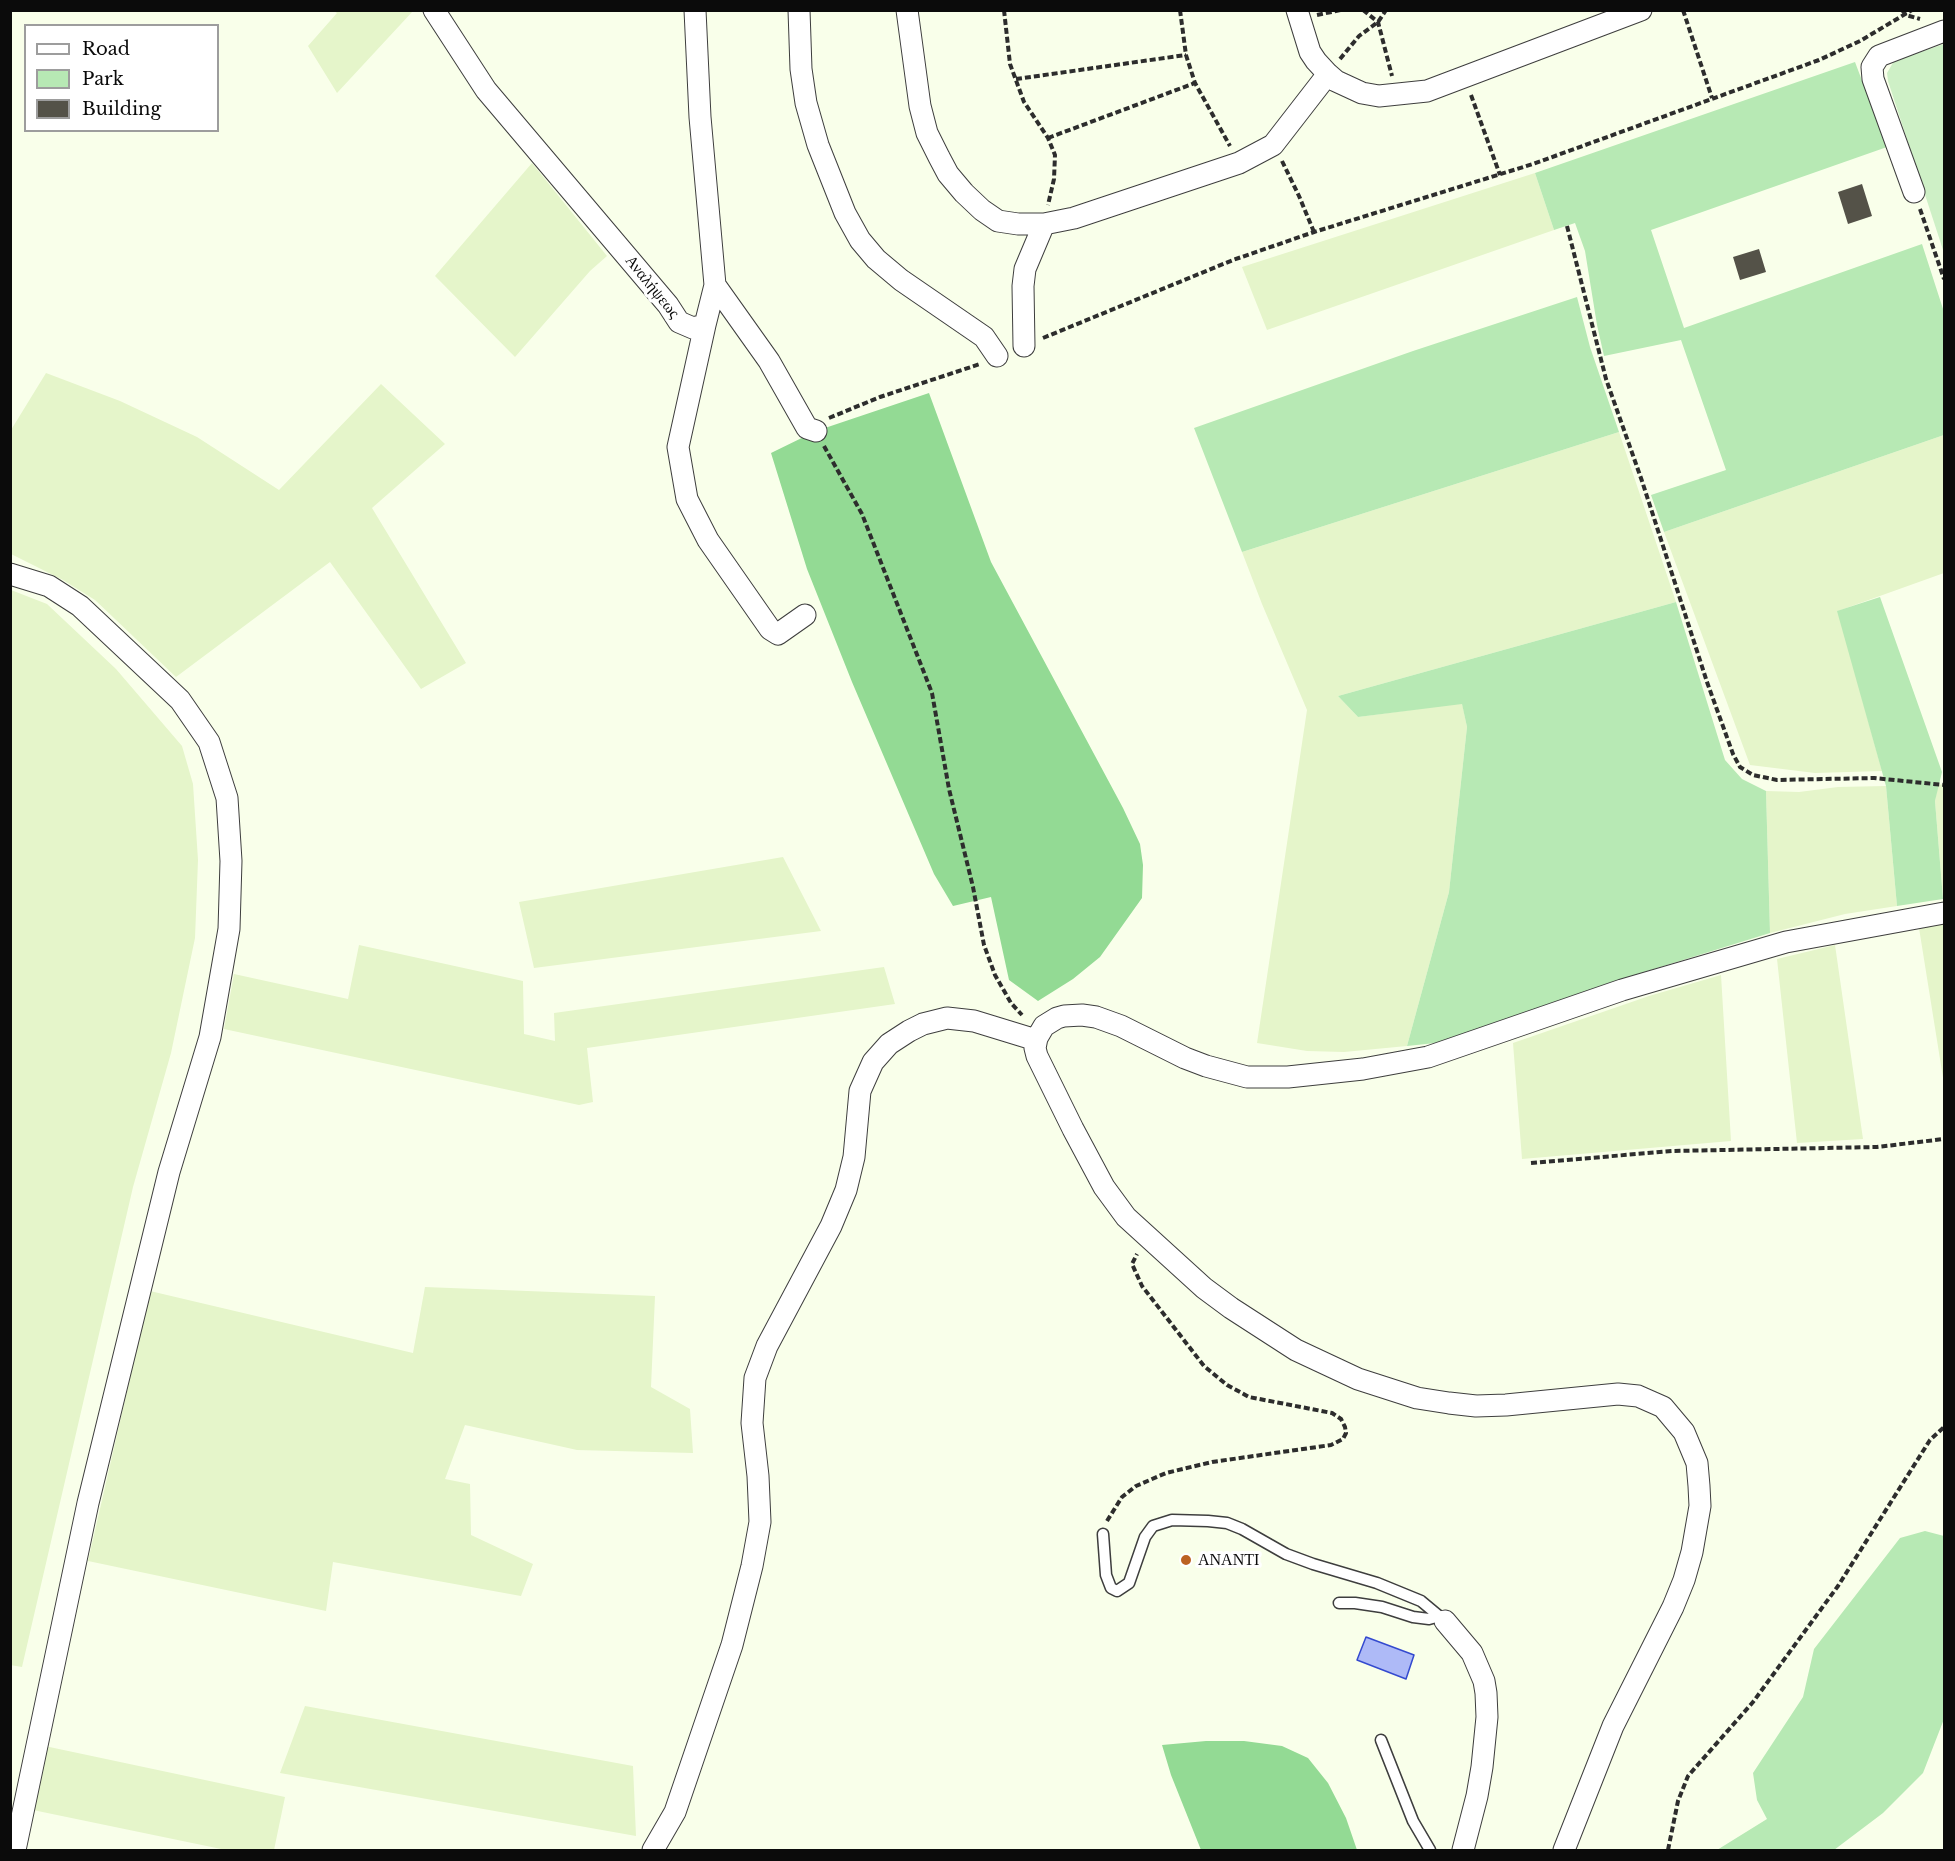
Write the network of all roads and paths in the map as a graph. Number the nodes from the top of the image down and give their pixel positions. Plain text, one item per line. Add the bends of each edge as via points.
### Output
1 (434, 10) edge
2 (694, 10) edge
3 (799, 10) edge
4 (907, 10) edge
5 (1004, 10) edge
6 (1180, 10) edge
7 (1297, 10) edge
8 (1363, 10) edge
9 (1386, 10) edge
10 (1641, 10) edge
11 (1683, 10) edge
12 (1902, 10) edge
13 (1912, 10) edge
14 (1906, 15) junction
15 (1378, 22) junction
16 (1944, 32) edge
17 (1186, 55) junction
18 (1328, 74) junction
19 (1465, 77) junction
20 (1016, 79) junction
21 (1195, 83) junction
22 (1397, 95) junction
23 (1712, 98) junction
24 (1048, 138) junction
25 (1274, 145) junction
26 (1239, 163) junction
27 (1500, 175) junction
28 (1914, 192) joint
29 (1044, 224) junction
30 (1567, 226) dead end
31 (1314, 232) junction
32 (1944, 279) edge
33 (715, 285) junction
34 (705, 325) junction
35 (1024, 346) joint
36 (998, 356) joint
37 (811, 430) junction
38 (10, 574) edge
39 (805, 615) dead end
40 (1944, 785) edge
41 (1944, 913) edge
42 (1038, 1036) junction
43 (1944, 1139) edge
44 (1532, 1163) dead end
45 (1150, 1240) junction
46 (1944, 1427) edge
47 (1104, 1534) joint
48 (1339, 1603) dead end
49 (1443, 1619) junction
50 (1381, 1740) dead end
51 (15, 1851) edge
52 (653, 1851) edge
53 (1430, 1851) edge
54 (1463, 1851) edge
55 (1564, 1851) edge
56 (1668, 1851) edge

1 - 34 street, Αναλήψεως via 486,90 679,322 693,328
2 - 33 street
3 - 36 street via 806,104 818,145 860,240 876,260 901,280 984,337
4 - 29 street via 920,106 927,133 948,174 964,193 998,220
5 - 20 path via 1010,64
6 - 17 path
7 - 18 street via 1310,52
8 - 15 path
9 - 15 path
10 - 19 street
11 - 23 path
12 - 14 path
13 - 14 path
14 - 23 path via 1819,60
15 - 18 path via 1359,36
15 - 22 path
16 - 28 street via 1878,56 1872,67
17 - 20 path
17 - 21 path
18 - 22 street via 1362,93
18 - 25 street
19 - 22 street via 1427,91
19 - 27 path
20 - 24 path via 1024,102
21 - 24 path
21 - 26 path
23 - 27 path
24 - 29 path via 1055,155 1054,180
25 - 26 street
25 - 31 path
26 - 29 street via 1074,218
27 - 31 path
28 - 32 path
29 - 35 street via 1025,269
30 - 40 path via 1606,379 1707,682 1740,767 1753,775 1777,780 1874,778
31 - 35 path via 1233,260
33 - 34 street
33 - 37 street
34 - 39 street via 678,447 687,499 708,540 770,629 778,634
36 - 37 path via 880,397
37 - 42 path via 862,514 932,693 984,945 1011,1003
38 - 51 street via 49,586 80,606 180,700 208,742 227,798 231,861 229,929 210,1037 169,1172 88,1503
41 - 42 street via 1786,942 1622,990 1428,1057 1363,1069 1247,1077 1185,1059 1121,1026 1082,1015 1057,1018 1044,1026
42 - 45 street via 1037,1056 1086,1155 1115,1203
42 - 52 street via 947,1018 909,1031 889,1044 873,1062 860,1091 854,1157 846,1190 767,1346 755,1378 752,1423 759,1522 752,1566 729,1656 675,1812
43 - 44 path via 1877,1147 1672,1152
45 - 47 path via 1134,1257 1134,1270 1204,1366 1249,1397 1332,1413 1341,1419 1346,1432 1343,1439 1331,1445 1212,1462 1149,1480 1122,1497
45 - 55 street via 1231,1308 1296,1350 1358,1379 1417,1398 1476,1406 1618,1394 1638,1396 1663,1407 1684,1432 1696,1463 1700,1506 1684,1580 1613,1726
46 - 56 path via 1930,1440 1838,1586 1753,1702 1688,1776 1678,1801
47 - 49 lane via 1106,1575 1111,1588 1117,1591 1129,1583 1153,1526 1172,1520 1208,1521 1234,1526 1295,1557 1421,1601
48 - 49 lane
49 - 54 street via 1472,1653 1486,1693 1482,1767
50 - 53 lane via 1413,1821

